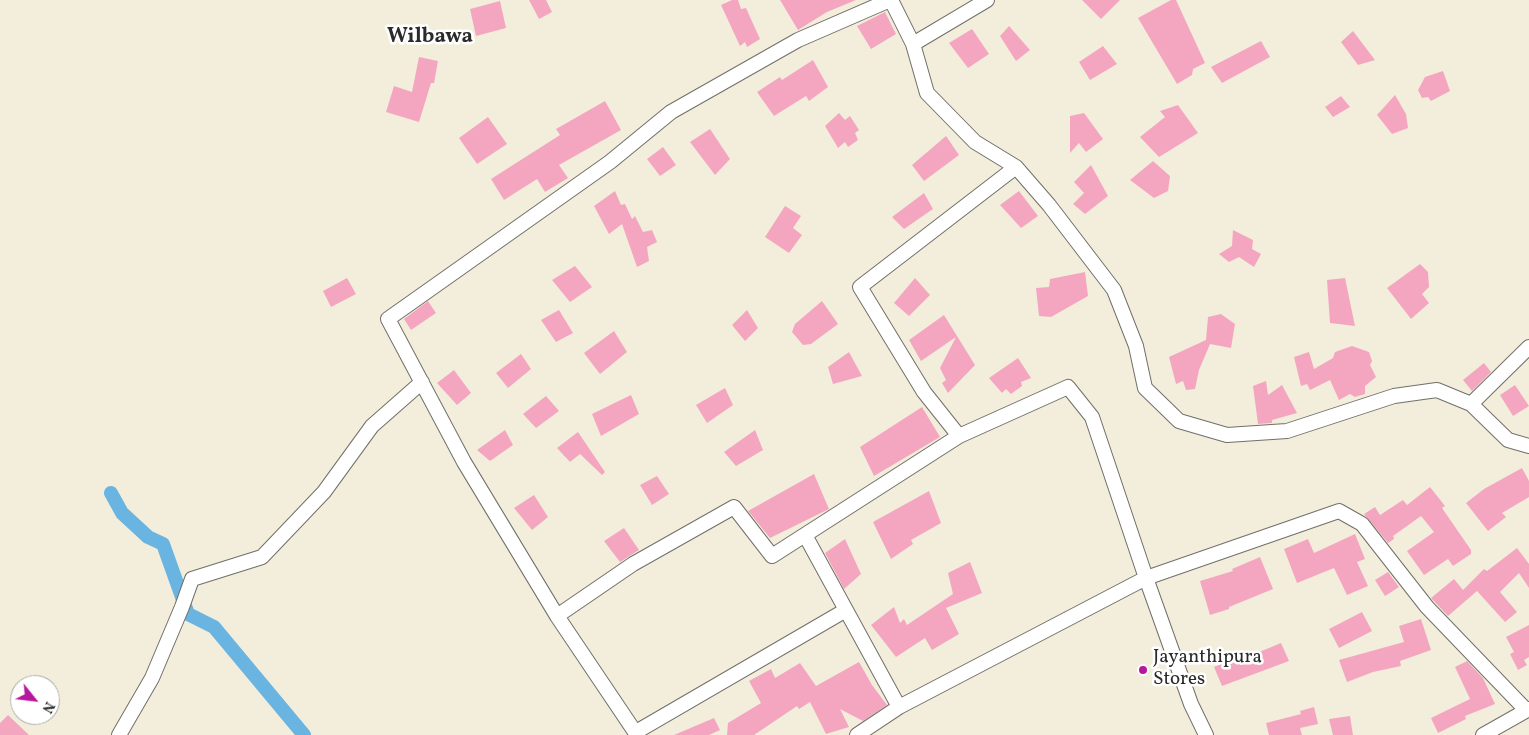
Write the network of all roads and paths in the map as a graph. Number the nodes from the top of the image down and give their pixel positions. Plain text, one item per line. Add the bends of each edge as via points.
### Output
1 (890, 0) edge
2 (988, 0) edge
3 (913, 44) junction
4 (1016, 167) junction
5 (1529, 347) edge
6 (422, 382) junction
7 (1471, 404) junction
8 (959, 436) junction
9 (1529, 446) edge
10 (805, 535) junction
11 (1146, 578) junction
12 (846, 610) junction
13 (557, 616) junction
14 (899, 707) junction
15 (1528, 709) edge
16 (636, 733) edge
17 (119, 735) edge
18 (858, 735) edge
19 (1206, 735) edge
20 (1483, 735) edge

1 - 3 street
1 - 6 street via 798,40 671,112 610,162 388,319
2 - 3 street
3 - 4 street via 927,93 975,142
4 - 7 street via 1114,290 1136,346 1145,388 1179,421 1227,435 1287,431 1394,396 1437,390
4 - 8 street via 860,287 924,392
5 - 7 street
6 - 13 street via 464,462
6 - 17 street via 372,426 324,492 262,557 192,579 152,678
7 - 9 street via 1508,440
8 - 10 street
8 - 11 street via 1068,387 1092,417
10 - 12 street
10 - 13 street via 772,556 734,507 633,564
11 - 14 street
11 - 15 street via 1339,511 1362,524 1427,607
11 - 19 street via 1191,704
12 - 14 street
12 - 16 street
13 - 16 street
14 - 18 street
15 - 20 street

